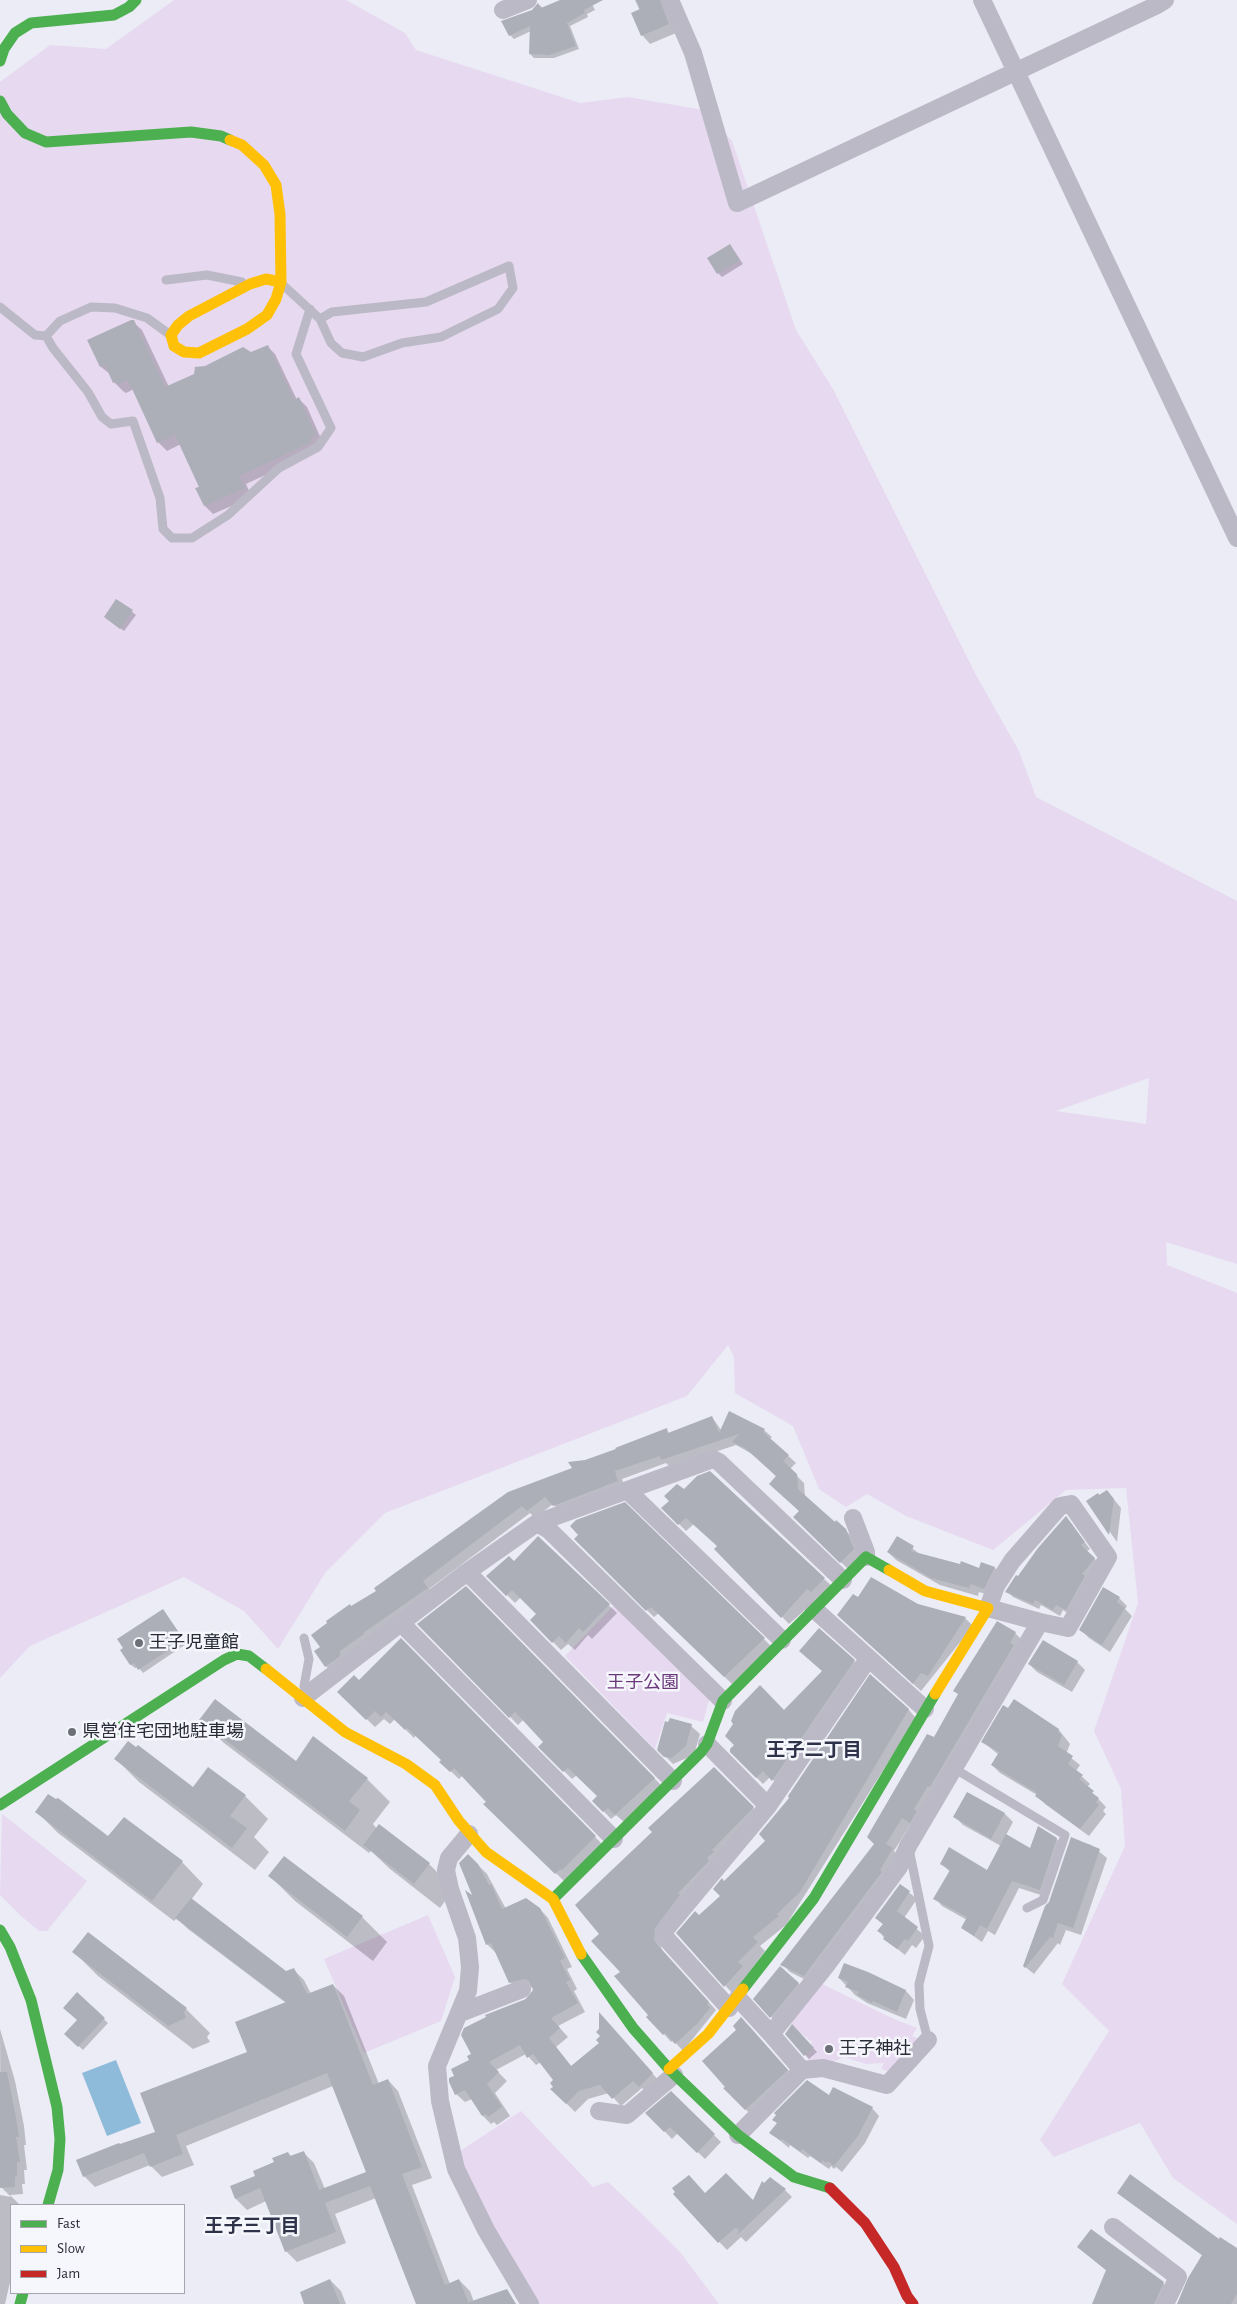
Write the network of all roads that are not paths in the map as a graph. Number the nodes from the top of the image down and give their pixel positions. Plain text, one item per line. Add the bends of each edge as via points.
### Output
1 (136, 0) edge
2 (670, 0) edge
3 (982, 0) edge
4 (1165, 0) edge
5 (0, 61) edge
6 (1016, 71) junction
7 (0, 101) edge
8 (166, 280) dead end
9 (281, 282) junction
10 (250, 284) junction
11 (0, 307) edge
12 (310, 309) junction
13 (320, 319) junction
14 (46, 336) junction
15 (171, 336) junction
16 (1237, 538) edge
17 (628, 1491) junction
18 (853, 1518) dead end
19 (537, 1523) junction
20 (866, 1557) junction
21 (467, 1572) junction
22 (843, 1580) junction
23 (988, 1608) junction
24 (814, 1609) junction
25 (1040, 1622) junction
26 (401, 1623) junction
27 (304, 1638) dead end
28 (782, 1640) junction
29 (868, 1659) junction
30 (306, 1695) junction
31 (723, 1700) junction
32 (925, 1709) junction
33 (707, 1744) junction
34 (955, 1769) junction
35 (673, 1781) junction
36 (0, 1805) edge
37 (768, 1806) junction
38 (469, 1834) junction
39 (614, 1839) junction
40 (908, 1846) junction
41 (553, 1899) junction
42 (1027, 1908) dead end
43 (0, 1930) edge
44 (522, 1990) dead end
45 (733, 2003) junction
46 (460, 2013) junction
47 (771, 2034) junction
48 (928, 2040) joint
49 (802, 2070) junction
50 (671, 2072) junction
51 (599, 2112) dead end
52 (738, 2136) junction
53 (48, 2204) edge
54 (1125, 2230) dead end
55 (530, 2304) edge
56 (913, 2304) edge
57 (1165, 2304) edge

1 - 5 street via 114,15 31,23 15,33 4,48
2 - 6 street via 693,53 737,203
3 - 6 street
4 - 6 street
6 - 16 street
7 - 9 street via 25,133 46,142 191,132 221,136 242,145 264,165 276,185 282,244
8 - 10 lane via 207,275
9 - 10 street via 266,279
9 - 12 lane
9 - 15 street via 267,315 220,344 199,353 184,352 174,346
10 - 15 street via 188,316
11 - 14 lane via 35,335
12 - 13 lane
12 - 14 lane via 296,354 331,428 318,447 279,468 228,514 192,538 172,538 163,529 160,498 133,421 112,424 102,416
13 - 13 lane via 332,312 426,302 509,266 513,288 498,309 441,337 402,343 363,357 342,354 331,343
14 - 15 lane via 60,321 92,307 115,308 147,318
17 - 19 street
17 - 22 street via 713,1459
17 - 28 street
18 - 20 street
19 - 21 street
19 - 31 street via 549,1530
20 - 22 street
20 - 23 street via 925,1591
21 - 26 street
21 - 35 street
22 - 24 street
23 - 25 street
23 - 25 street via 996,1586 1012,1562 1060,1506 1071,1504 1108,1557 1068,1628
23 - 32 street
24 - 28 street
24 - 29 street
25 - 34 street
26 - 30 street
26 - 39 street
27 - 30 lane via 309,1659 304,1686
28 - 31 street
29 - 32 street
29 - 37 street
30 - 36 street via 250,1656 238,1654
30 - 38 street via 345,1732 406,1764 435,1785
31 - 33 street
32 - 45 street via 814,1898
33 - 35 street
33 - 37 street
34 - 40 street
34 - 42 lane via 1065,1835 1042,1900
35 - 39 street
37 - 45 street via 665,1930 664,1936
38 - 41 street via 486,1852
38 - 46 street via 448,1858 446,1870 466,1938 470,1967 468,1991
39 - 41 street
40 - 47 street via 899,1867
40 - 48 lane via 929,1946 919,1984 920,2009
41 - 50 street via 574,1944 598,1981
43 - 53 street via 31,2000 57,2107 58,2170
44 - 46 street via 508,2003
45 - 47 street
45 - 50 street
46 - 55 street via 437,2066 440,2101 456,2169 486,2230
47 - 49 street
48 - 49 street via 887,2086 823,2068
49 - 52 street
50 - 51 street via 627,2115
50 - 52 street
52 - 56 street via 794,2177 828,2188 865,2223 894,2267 906,2296
54 - 57 street via 1183,2270

